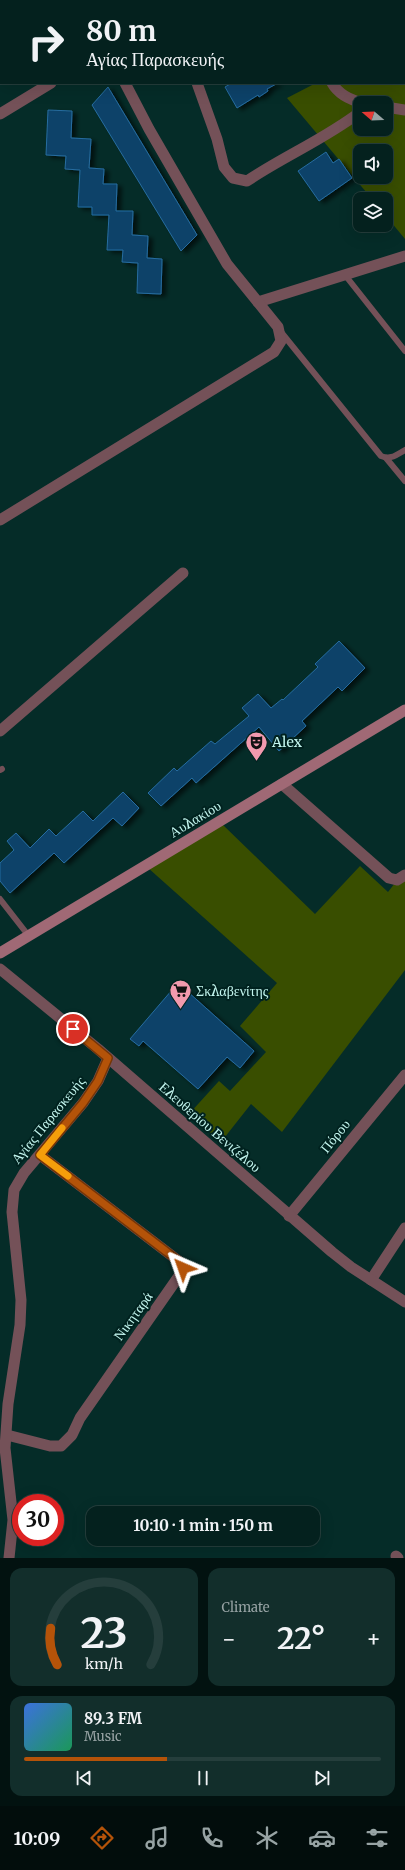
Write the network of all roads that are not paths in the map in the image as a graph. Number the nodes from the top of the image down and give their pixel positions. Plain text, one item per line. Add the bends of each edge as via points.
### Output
1 (49, 84) edge
2 (126, 84) edge
3 (197, 84) edge
4 (333, 84) edge
5 (353, 101) edge
6 (12, 106) junction
7 (0, 107) edge
8 (393, 107) edge
9 (405, 110) edge
10 (0, 114) edge
11 (353, 117) edge
12 (405, 256) edge
13 (345, 275) junction
14 (258, 302) junction
15 (278, 328) junction
16 (405, 351) edge
17 (405, 450) edge
18 (386, 458) junction
19 (405, 481) edge
20 (0, 520) edge
21 (183, 573) dead end
22 (405, 710) edge
23 (0, 732) edge
24 (282, 784) junction
25 (405, 875) edge
26 (0, 899) edge
27 (28, 935) junction
28 (0, 953) edge
29 (0, 969) edge
30 (108, 1058) junction
31 (405, 1075) edge
32 (40, 1155) junction
33 (289, 1216) junction
34 (405, 1228) edge
35 (371, 1280) junction
36 (405, 1302) edge
37 (7, 1435) junction
38 (3, 1449) edge
39 (9, 1558) edge

1 - 6 street
2 - 14 street via 227,264
3 - 11 street via 224,167 233,178 248,181
4 - 5 street via 339,92
6 - 7 street
6 - 10 street
8 - 9 street
12 - 13 street
13 - 14 street
13 - 16 lane
14 - 15 street
15 - 18 lane via 381,456
15 - 20 street via 281,341 274,352
17 - 18 lane via 392,458
18 - 19 lane
21 - 23 street
22 - 24 main road, Αυλακίου
24 - 25 street via 389,878 397,880
24 - 27 main road, Αυλακίου
26 - 27 lane
27 - 28 main road, Αυλακίου
29 - 30 street, Ελευθερίου Βενιζέλου
30 - 32 street, Αγίας Παρασκευής via 98,1081 83,1103
30 - 33 street, Ελευθερίου Βενιζέλου
31 - 33 street, Πόρου
32 - 37 street, Αγίας Παρασκευής via 24,1173 14,1190 12,1212 21,1300 8,1404
32 - 37 street, Νικηταρά via 180,1262 183,1268 80,1418 72,1435 61,1446 50,1446
33 - 35 street, Ελευθερίου Βενιζέλου via 351,1267
34 - 35 street
35 - 36 street, Ελευθερίου Βενιζέλου
37 - 38 street, Αγίας Παρασκευής
38 - 39 street, Αγίας Παρασκευής via 13,1520

